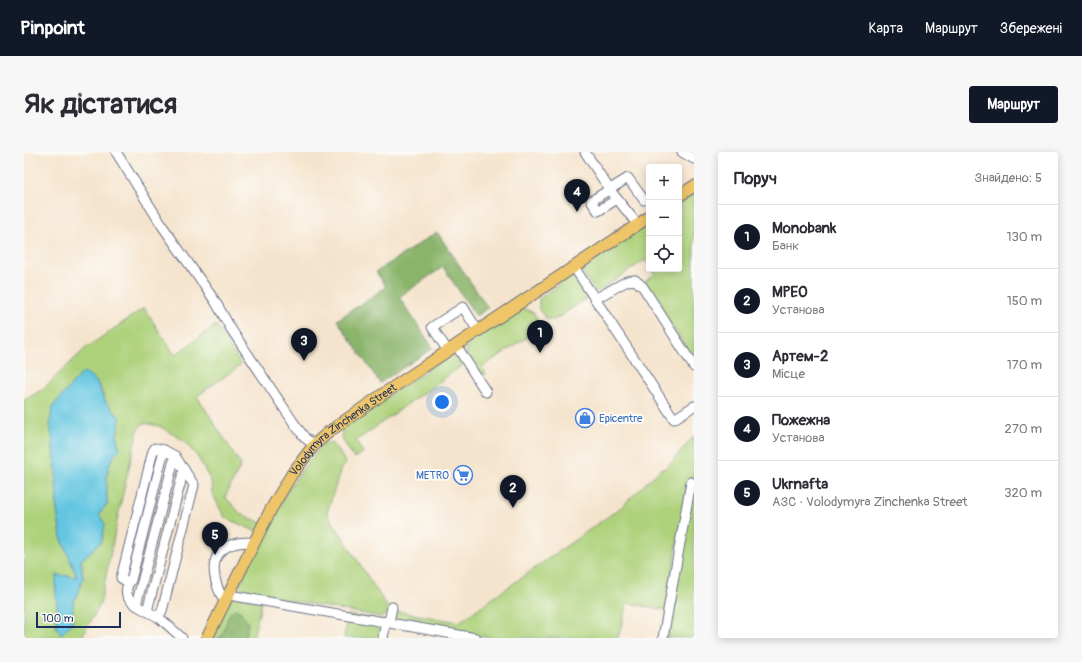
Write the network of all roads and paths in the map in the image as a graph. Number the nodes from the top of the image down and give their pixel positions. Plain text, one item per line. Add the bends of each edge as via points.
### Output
1 (116, 152) edge
2 (585, 152) edge
3 (682, 152) edge
4 (694, 159) edge
5 (694, 186) edge
6 (610, 190) junction
7 (682, 194) edge
8 (617, 199) junction
9 (644, 200) dead end
10 (646, 219) edge
11 (638, 225) junction
12 (574, 267) junction
13 (595, 299) junction
14 (478, 331) junction
15 (452, 348) junction
16 (694, 367) edge
17 (486, 392) dead end
18 (694, 406) edge
19 (314, 445) junction
20 (175, 456) junction
21 (184, 469) junction
22 (691, 482) dead end
23 (255, 542) junction
24 (227, 599) junction
25 (136, 605) junction
26 (392, 607) dead end
27 (147, 611) junction
28 (158, 617) junction
29 (387, 622) junction
30 (449, 636) edge
31 (182, 638) edge
32 (207, 638) edge
33 (383, 638) edge
34 (476, 638) edge
35 (663, 638) edge

1 - 19 lane via 163,228 216,301 231,329 296,426
2 - 6 lane
3 - 4 lane
5 - 7 main road
6 - 8 lane
6 - 8 lane via 591,201 598,211
6 - 9 lane via 628,178
8 - 11 lane
10 - 11 main road, Volodymyra Zinchenka Street
11 - 12 main road, Volodymyra Zinchenka Street
12 - 13 lane
12 - 14 main road, Volodymyra Zinchenka Street
13 - 16 lane via 627,281 635,280 643,287
13 - 18 lane via 674,419
14 - 15 main road, Volodymyra Zinchenka Street
14 - 15 lane via 463,307 432,327
15 - 17 lane
15 - 19 main road, Volodymyra Zinchenka Street via 367,404
19 - 23 main road, Volodymyra Zinchenka Street via 292,474
20 - 21 lane
20 - 25 lane
20 - 25 lane via 164,450 126,587 126,593
21 - 27 lane
21 - 28 lane via 194,484 162,611
22 - 35 lane
23 - 24 main road, Volodymyra Zinchenka Street
23 - 24 lane via 224,548 218,556 214,575 219,592
24 - 29 lane
24 - 32 main road, Volodymyra Zinchenka Street
25 - 27 lane
26 - 29 lane
27 - 28 lane
28 - 31 lane
29 - 30 lane
29 - 33 lane
30 - 34 lane

